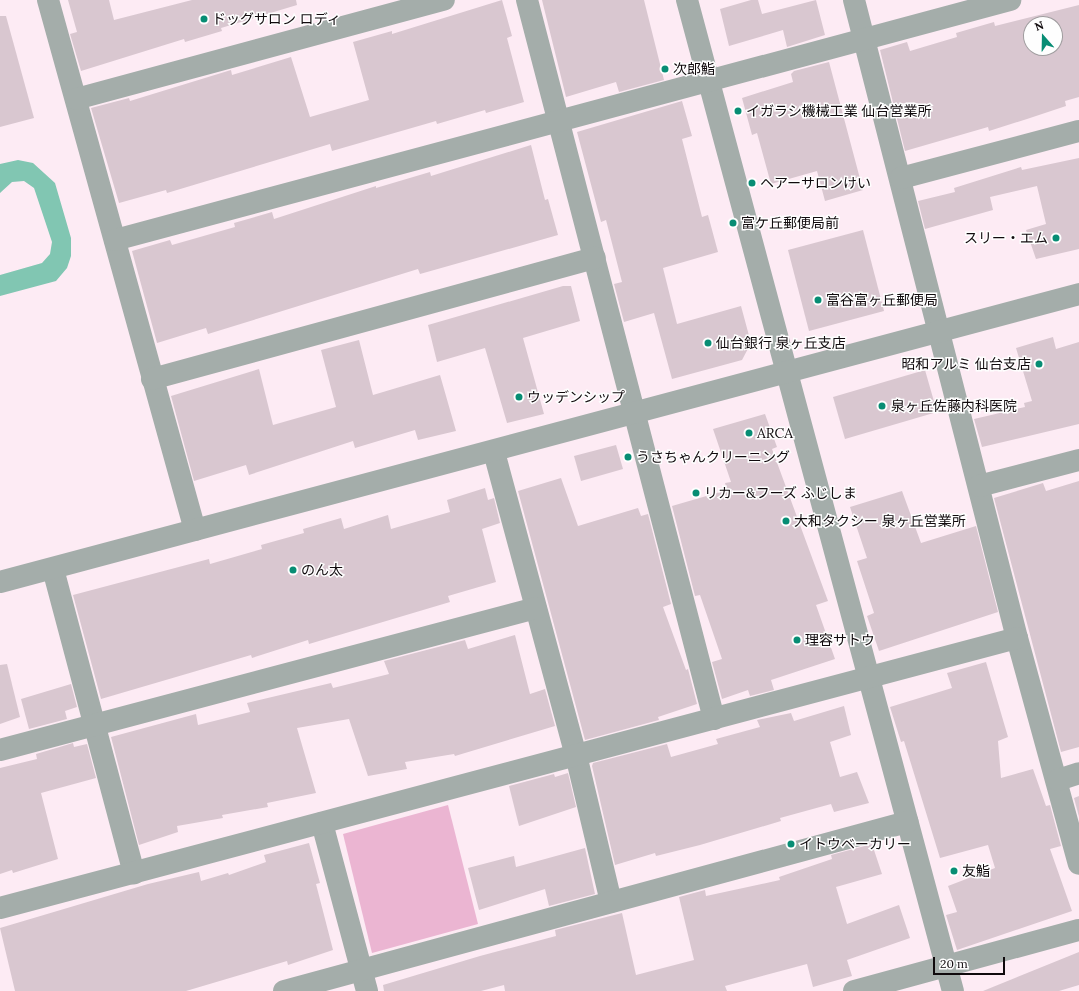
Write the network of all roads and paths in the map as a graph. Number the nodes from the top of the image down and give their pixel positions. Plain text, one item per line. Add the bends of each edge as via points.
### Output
1 (48, 0) edge
2 (444, 0) edge
3 (527, 0) edge
4 (687, 0) edge
5 (854, 0) edge
6 (1010, 0) edge
7 (865, 40) junction
8 (708, 81) junction
9 (76, 99) junction
10 (560, 121) junction
11 (1079, 131) edge
12 (901, 178) junction
13 (115, 240) junction
14 (595, 258) junction
15 (1079, 294) edge
16 (938, 331) junction
17 (786, 372) junction
18 (152, 379) junction
19 (636, 414) junction
20 (494, 452) junction
21 (1079, 460) edge
22 (979, 486) junction
23 (195, 530) junction
24 (53, 568) junction
25 (0, 582) edge
26 (536, 608) junction
27 (1017, 638) junction
28 (868, 678) junction
29 (714, 719) junction
30 (95, 725) junction
31 (0, 750) edge
32 (576, 756) junction
33 (1079, 773) edge
34 (1058, 780) junction
35 (907, 822) junction
36 (322, 823) junction
37 (1079, 864) edge
38 (134, 873) junction
39 (611, 902) junction
40 (0, 908) edge
41 (1079, 930) edge
42 (946, 966) junction
43 (361, 970) junction
44 (284, 991) edge
45 (367, 991) edge
46 (854, 991) edge
47 (953, 991) edge

1 - 9 street
2 - 9 street
3 - 10 street
4 - 8 street
5 - 7 street
6 - 7 street
7 - 8 street
7 - 12 street
8 - 10 street
8 - 17 street
9 - 13 street
10 - 13 street
10 - 14 street
11 - 12 street
12 - 16 street
13 - 18 street
14 - 18 street
14 - 19 street
15 - 16 street
16 - 17 street
16 - 22 street
17 - 19 street
17 - 28 street
18 - 23 street
19 - 20 street
19 - 29 street
20 - 23 street
20 - 26 street
21 - 22 street
22 - 27 street
23 - 24 street
24 - 25 street
24 - 30 street
26 - 30 street
26 - 32 street
27 - 28 street
27 - 34 street
28 - 29 street
28 - 35 street
29 - 32 street
30 - 31 street
30 - 38 street
32 - 36 street
32 - 39 street
33 - 34 street
34 - 37 street
35 - 39 street
35 - 42 street
36 - 38 street
36 - 43 street
38 - 40 street
39 - 43 street
41 - 42 street
42 - 46 street
42 - 47 street
43 - 44 street
43 - 45 street

